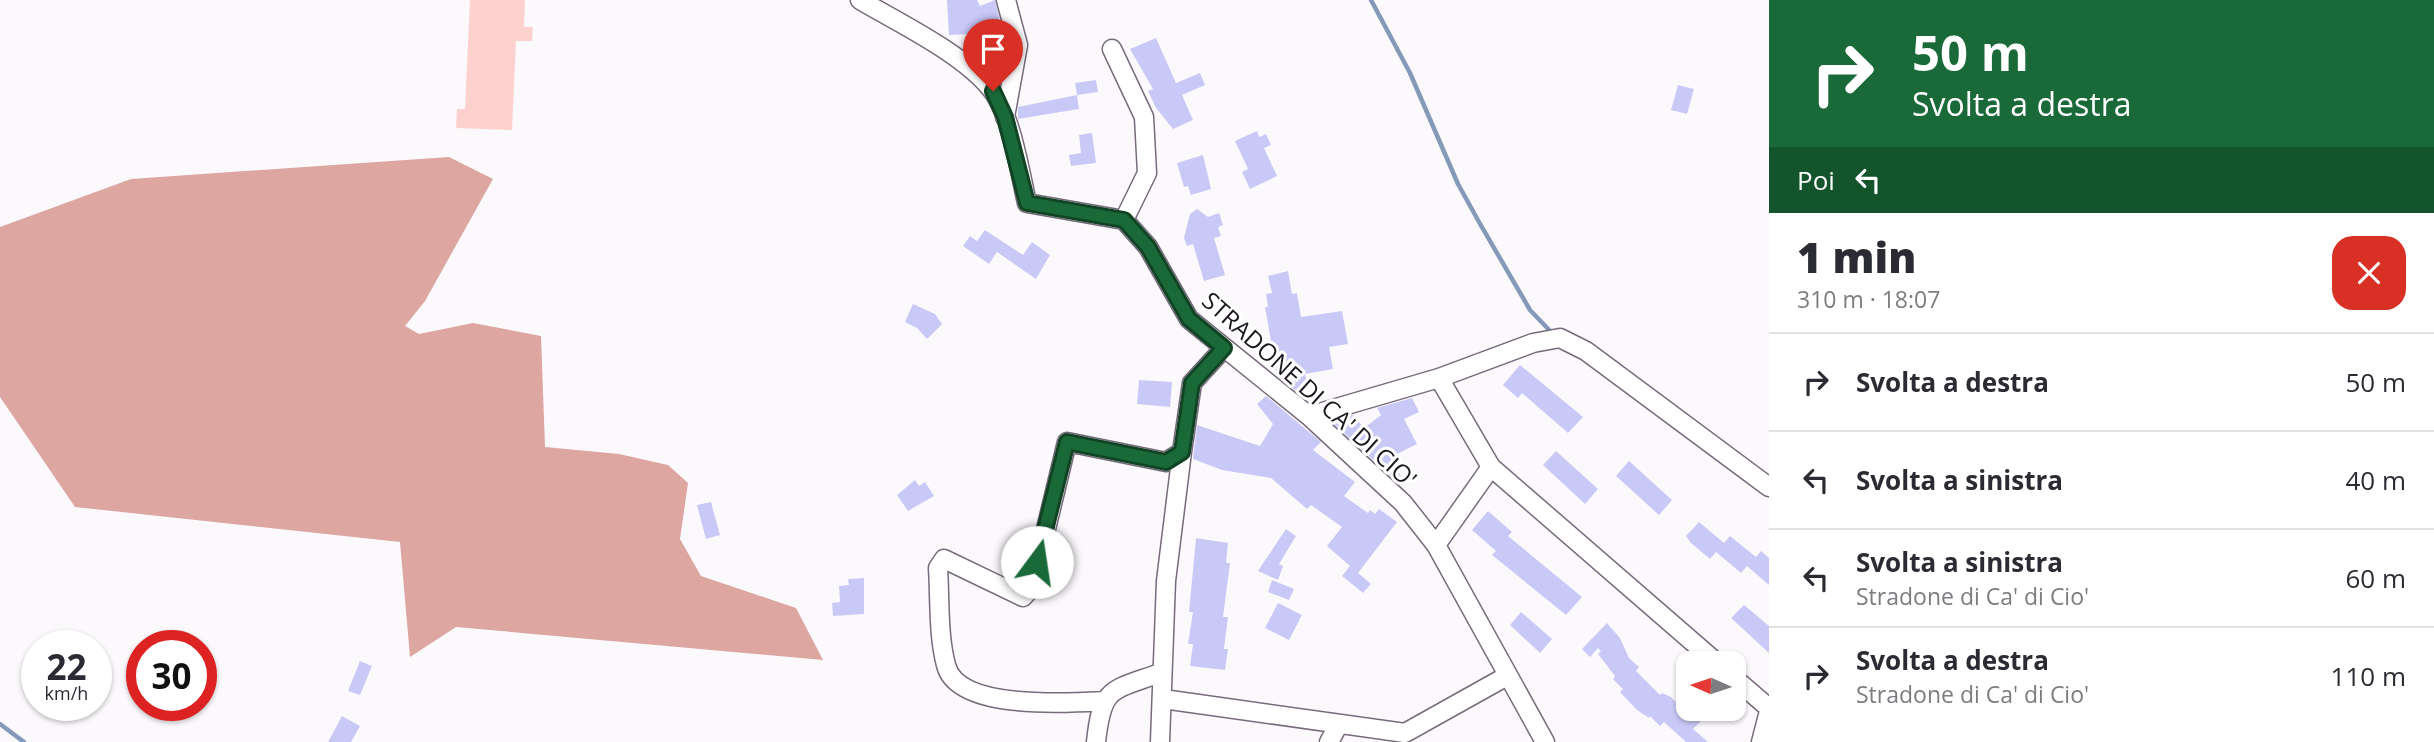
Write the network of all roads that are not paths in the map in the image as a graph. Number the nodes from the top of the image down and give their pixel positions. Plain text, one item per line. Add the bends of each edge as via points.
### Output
1 (860, 0) edge
2 (1006, 0) edge
3 (1112, 48) dead end
4 (1005, 117) junction
5 (1124, 220) junction
6 (1224, 348) junction
7 (1440, 377) junction
8 (1309, 416) junction
9 (1182, 452) junction
10 (1491, 467) junction
11 (1769, 487) edge
12 (1436, 545) junction
13 (1703, 651) edge
14 (1160, 673) junction
15 (1507, 676) junction
16 (1746, 689) edge
17 (1163, 699) junction
18 (1105, 701) junction
19 (1769, 709) edge
20 (1339, 724) junction
21 (1096, 742) edge
22 (1160, 742) edge
23 (1329, 742) edge
24 (1545, 742) edge
25 (1761, 742) edge

1 - 4 street via 950,54 993,91
2 - 4 street via 1018,45
3 - 5 street via 1144,117 1147,173
4 - 5 street via 1027,203
5 - 6 street, STRADONE DI CA' DI CIO' via 1148,247 1189,319
6 - 8 street, STRADONE DI CA' DI CIO'
6 - 9 street via 1192,383
7 - 8 street
7 - 10 street
7 - 11 street via 1559,338 1586,351
8 - 12 street, STRADONE DI CA' DI CIO' via 1402,503
9 - 14 street
9 - 18 street via 1166,462 1067,442 1032,587 1023,597 944,559 938,568 946,668 965,690 1036,705
10 - 12 street
10 - 13 street
12 - 15 street, STRADONE DI CA' DI CIO'
14 - 17 street
14 - 18 street via 1113,691
15 - 20 street via 1405,733
15 - 24 street, STRADONE DI CA' DI CIO'
16 - 19 street
17 - 20 street
17 - 22 street
18 - 21 street via 1099,709
19 - 25 street
20 - 23 street

